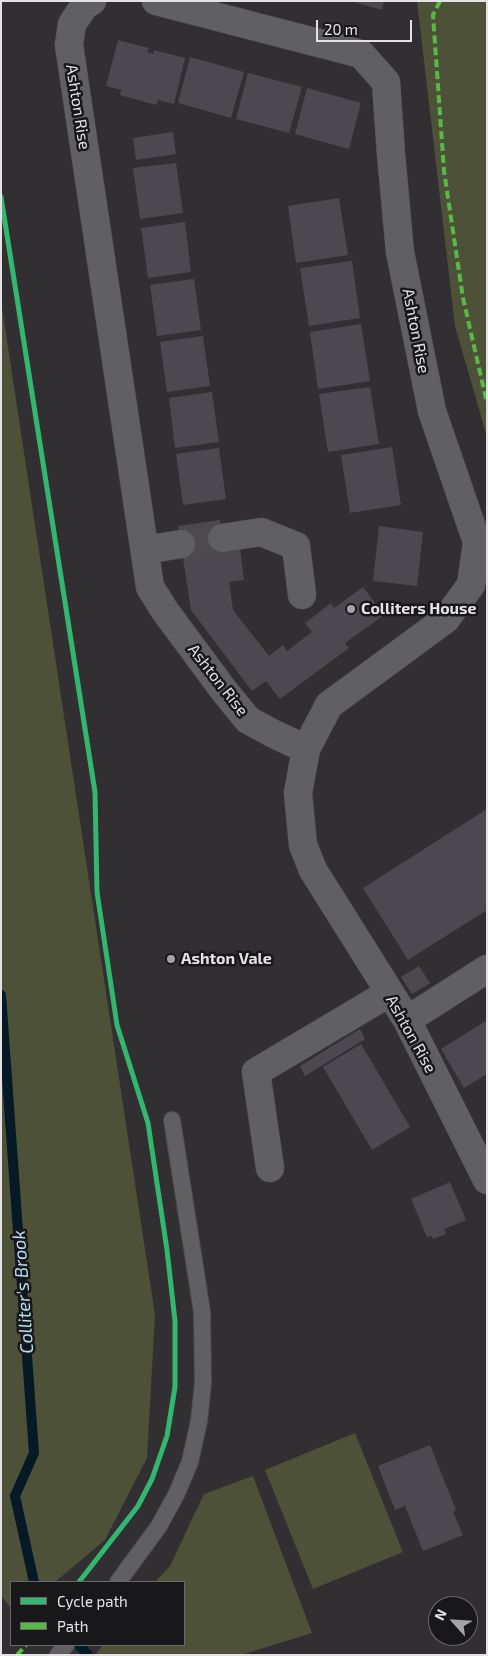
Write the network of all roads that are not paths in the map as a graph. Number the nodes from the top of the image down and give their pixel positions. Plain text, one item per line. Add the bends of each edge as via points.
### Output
1 (156, 1) edge
2 (86, 3) edge
3 (222, 538) tunnel mouth
4 (181, 544) tunnel mouth
5 (144, 550) junction
6 (302, 595) dead end
7 (306, 750) junction
8 (487, 969) edge
9 (389, 993) junction
10 (407, 1020) junction
11 (172, 1120) dead end
12 (270, 1168) dead end
13 (487, 1180) edge
14 (119, 1581) edge

1 - 7 street, Ashton Rise via 361,54 386,82 400,252 432,411 477,542 471,585 446,619 329,705
2 - 5 street, Ashton Rise via 72,24 69,45
3 - 6 street via 261,532 296,546
4 - 5 street
5 - 7 street, Ashton Rise via 150,587 225,692 248,720
7 - 9 street, Ashton Rise via 298,792 303,845 313,870
8 - 10 street
9 - 10 street, Ashton Rise
9 - 12 street via 256,1072
10 - 13 street, Ashton Rise
11 - 14 lane via 202,1312 200,1421 190,1462 176,1495 159,1526

